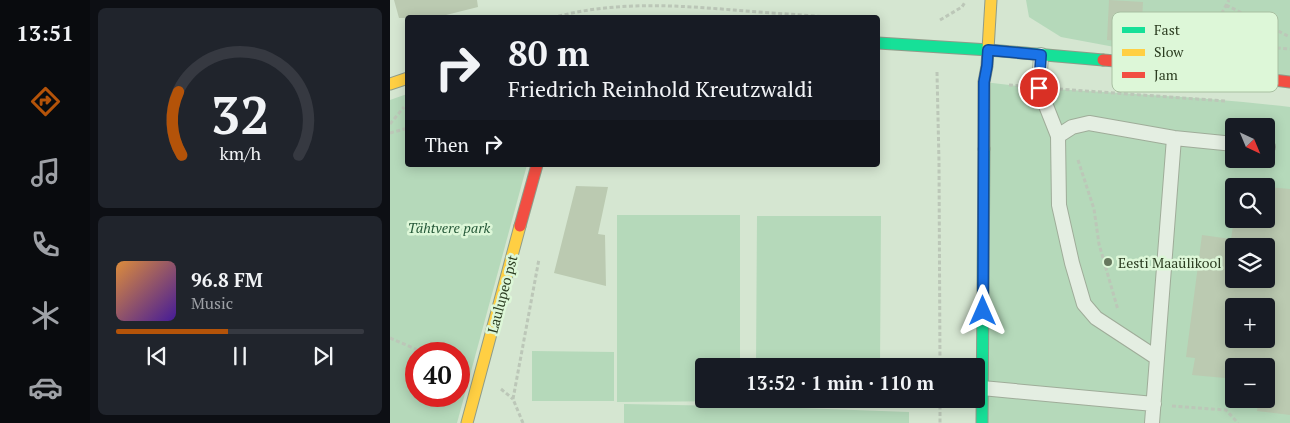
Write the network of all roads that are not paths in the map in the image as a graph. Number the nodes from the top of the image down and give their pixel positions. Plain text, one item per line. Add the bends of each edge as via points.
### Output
1 (991, 0) edge
2 (880, 43) edge
3 (988, 50) junction
4 (1041, 55) junction
5 (1112, 61) edge
6 (405, 79) edge
7 (390, 84) edge
8 (1058, 136) junction
9 (1174, 138) junction
10 (1225, 143) edge
11 (536, 167) edge
12 (982, 358) edge
13 (1157, 358) junction
14 (985, 388) edge
15 (1154, 404) junction
16 (982, 408) edge
17 (467, 423) edge
18 (982, 423) edge
19 (1152, 423) edge

1 - 3 street
2 - 3 street
3 - 4 street
3 - 12 street via 984,82
4 - 5 street
4 - 8 lane via 1039,88
6 - 7 street
8 - 9 lane via 1072,127 1088,124
8 - 13 lane via 1059,205 1084,304 1096,318
9 - 10 lane
9 - 13 lane
11 - 17 street, Laulupeo pst
13 - 15 lane
14 - 15 lane
15 - 19 lane
16 - 18 street

